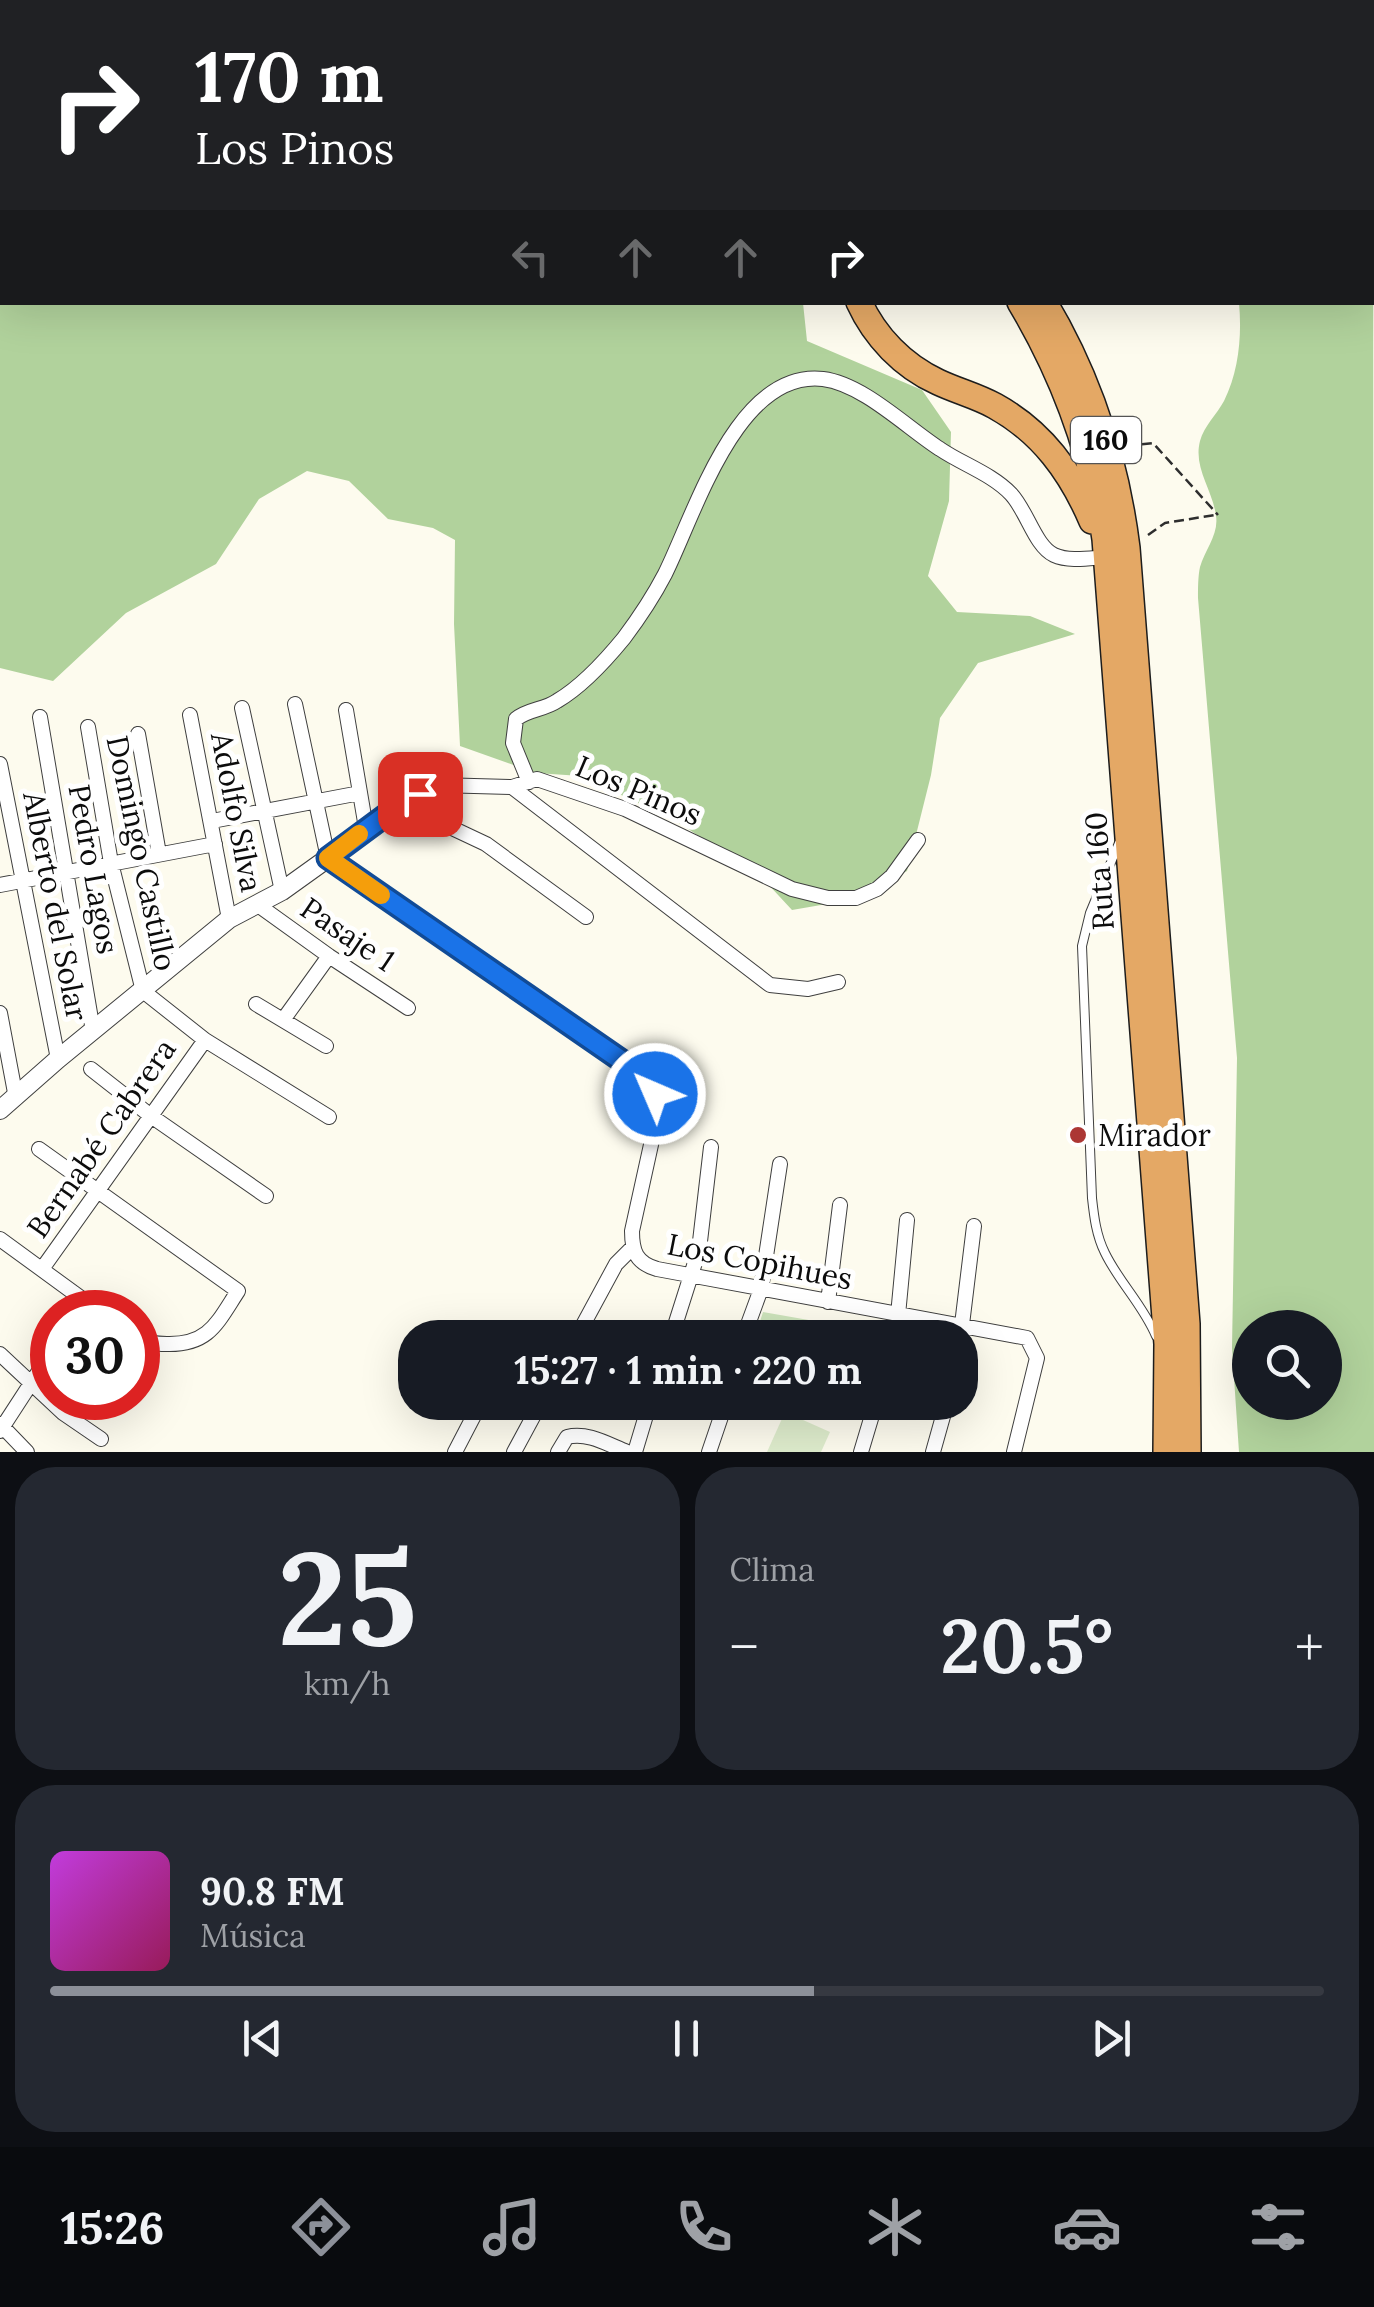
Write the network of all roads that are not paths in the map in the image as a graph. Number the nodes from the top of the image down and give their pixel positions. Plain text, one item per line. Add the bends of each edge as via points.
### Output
1 (861, 305) edge
2 (1022, 305) edge
3 (1046, 305) edge
4 (1107, 557) junction
5 (295, 704) dead end
6 (242, 708) dead end
7 (346, 710) dead end
8 (190, 714) dead end
9 (40, 717) dead end
10 (88, 727) dead end
11 (138, 734) dead end
12 (0, 764) edge
13 (528, 782) junction
14 (512, 787) junction
15 (360, 793) junction
16 (314, 802) junction
17 (401, 804) junction
18 (1127, 811) junction
19 (263, 812) junction
20 (212, 821) junction
21 (366, 828) junction
22 (918, 840) dead end
23 (216, 844) junction
24 (159, 854) junction
25 (328, 858) junction
26 (112, 863) junction
27 (66, 872) junction
28 (23, 880) junction
29 (0, 885) edge
30 (282, 891) junction
31 (258, 905) junction
32 (586, 917) dead end
33 (229, 919) junction
34 (328, 956) junction
35 (838, 982) dead end
36 (143, 991) junction
37 (256, 1004) dead end
38 (408, 1008) dead end
39 (0, 1013) edge
40 (283, 1020) junction
41 (93, 1031) junction
42 (205, 1040) junction
43 (326, 1046) dead end
44 (58, 1058) junction
45 (92, 1069) dead end
46 (16, 1098) junction
47 (0, 1110) edge
48 (151, 1116) junction
49 (329, 1117) dead end
50 (711, 1147) dead end
51 (39, 1149) dead end
52 (780, 1164) dead end
53 (99, 1192) junction
54 (266, 1196) dead end
55 (840, 1206) dead end
56 (907, 1220) dead end
57 (974, 1226) dead end
58 (0, 1239) edge
59 (632, 1248) junction
60 (42, 1269) junction
61 (690, 1276) junction
62 (761, 1289) junction
63 (63, 1290) edge
64 (828, 1302) junction
65 (898, 1315) junction
66 (586, 1320) edge
67 (677, 1320) edge
68 (750, 1320) edge
69 (897, 1320) edge
70 (915, 1320) edge
71 (963, 1320) edge
72 (978, 1335) edge
73 (160, 1344) edge
74 (0, 1354) edge
75 (1168, 1378) junction
76 (30, 1381) edge
77 (30, 1386) edge
78 (73, 1420) edge
79 (471, 1420) edge
80 (531, 1420) edge
81 (645, 1420) edge
82 (720, 1420) edge
83 (871, 1420) edge
84 (942, 1420) edge
85 (1, 1427) edge
86 (101, 1439) dead end
87 (27, 1452) edge
88 (456, 1452) edge
89 (514, 1452) edge
90 (558, 1452) edge
91 (627, 1452) edge
92 (635, 1452) edge
93 (709, 1452) edge
94 (862, 1452) edge
95 (934, 1452) edge
96 (1014, 1452) edge
97 (1166, 1452) edge
98 (1188, 1452) edge

1 - 4 highway via 886,344 911,366 994,405 1044,444 1071,478
2 - 4 highway, Ruta 160 / 160 via 1077,421
3 - 98 highway, Ruta 160 / 160 via 1080,371 1123,513 1188,1324
4 - 13 street via 1052,554 1007,490 860,394 822,379 788,382 736,430 664,576 622,641 554,704 516,719 513,743
4 - 18 highway, Ruta 160 / 160
5 - 16 street
6 - 19 street
7 - 15 street
8 - 20 street, Adolfo Silva
9 - 27 street, Pedro Lagos
10 - 26 street, Domingo Castillo
11 - 24 street
12 - 28 street, Alberto del Solar
13 - 14 street, Los Pinos
13 - 22 street, Los Pinos via 547,781 625,810 792,889 828,898 856,898 877,889
14 - 17 street, Los Pinos via 438,785
14 - 35 street via 770,984 808,989
15 - 16 street
15 - 21 street
16 - 19 street
16 - 25 street
17 - 21 street, Los Pinos
17 - 32 street via 486,844
18 - 75 highway, Ruta 160 / 160
18 - 75 lane via 1082,946 1092,1198 1106,1254 1149,1320
19 - 20 street
19 - 30 street
20 - 23 street, Adolfo Silva
21 - 25 street, Los Pinos
23 - 24 street
23 - 33 street, Adolfo Silva
24 - 26 street
25 - 30 street
25 - 59 street, Los Copihues via 641,1074 655,1094 656,1122
26 - 27 street
26 - 36 street, Domingo Castillo
27 - 28 street
27 - 41 street, Pedro Lagos
28 - 29 street
28 - 44 street, Alberto del Solar
30 - 31 street
31 - 33 street
31 - 34 street, Pasaje 1
33 - 36 street
34 - 38 street, Pasaje 1
34 - 40 street
36 - 41 street
36 - 42 street
37 - 40 street
39 - 46 street
40 - 43 street
41 - 44 street
42 - 48 street, Bernabé Cabrera
42 - 49 street
44 - 46 street
45 - 48 street
46 - 47 street
48 - 53 street, Bernabé Cabrera
48 - 54 street
50 - 61 street
51 - 53 street
52 - 62 street
53 - 60 street, Bernabé Cabrera
53 - 73 street via 238,1291 210,1333 188,1345
55 - 64 street
56 - 65 street
57 - 71 street
58 - 60 street
59 - 61 street, Los Copihues via 646,1266
59 - 66 street
60 - 63 street
61 - 62 street, Los Copihues
61 - 67 street
62 - 64 street, Los Copihues
62 - 68 street
64 - 65 street, Los Copihues
65 - 69 street
65 - 70 street, Los Copihues
72 - 96 street, Los Copihues via 1027,1338 1037,1358
74 - 76 street
75 - 97 highway, Ruta 160 / 160
77 - 85 street
78 - 86 street
79 - 88 street
80 - 89 street
81 - 92 street
82 - 93 street
83 - 94 street
84 - 95 street
85 - 87 street
90 - 91 street via 566,1437 577,1435

